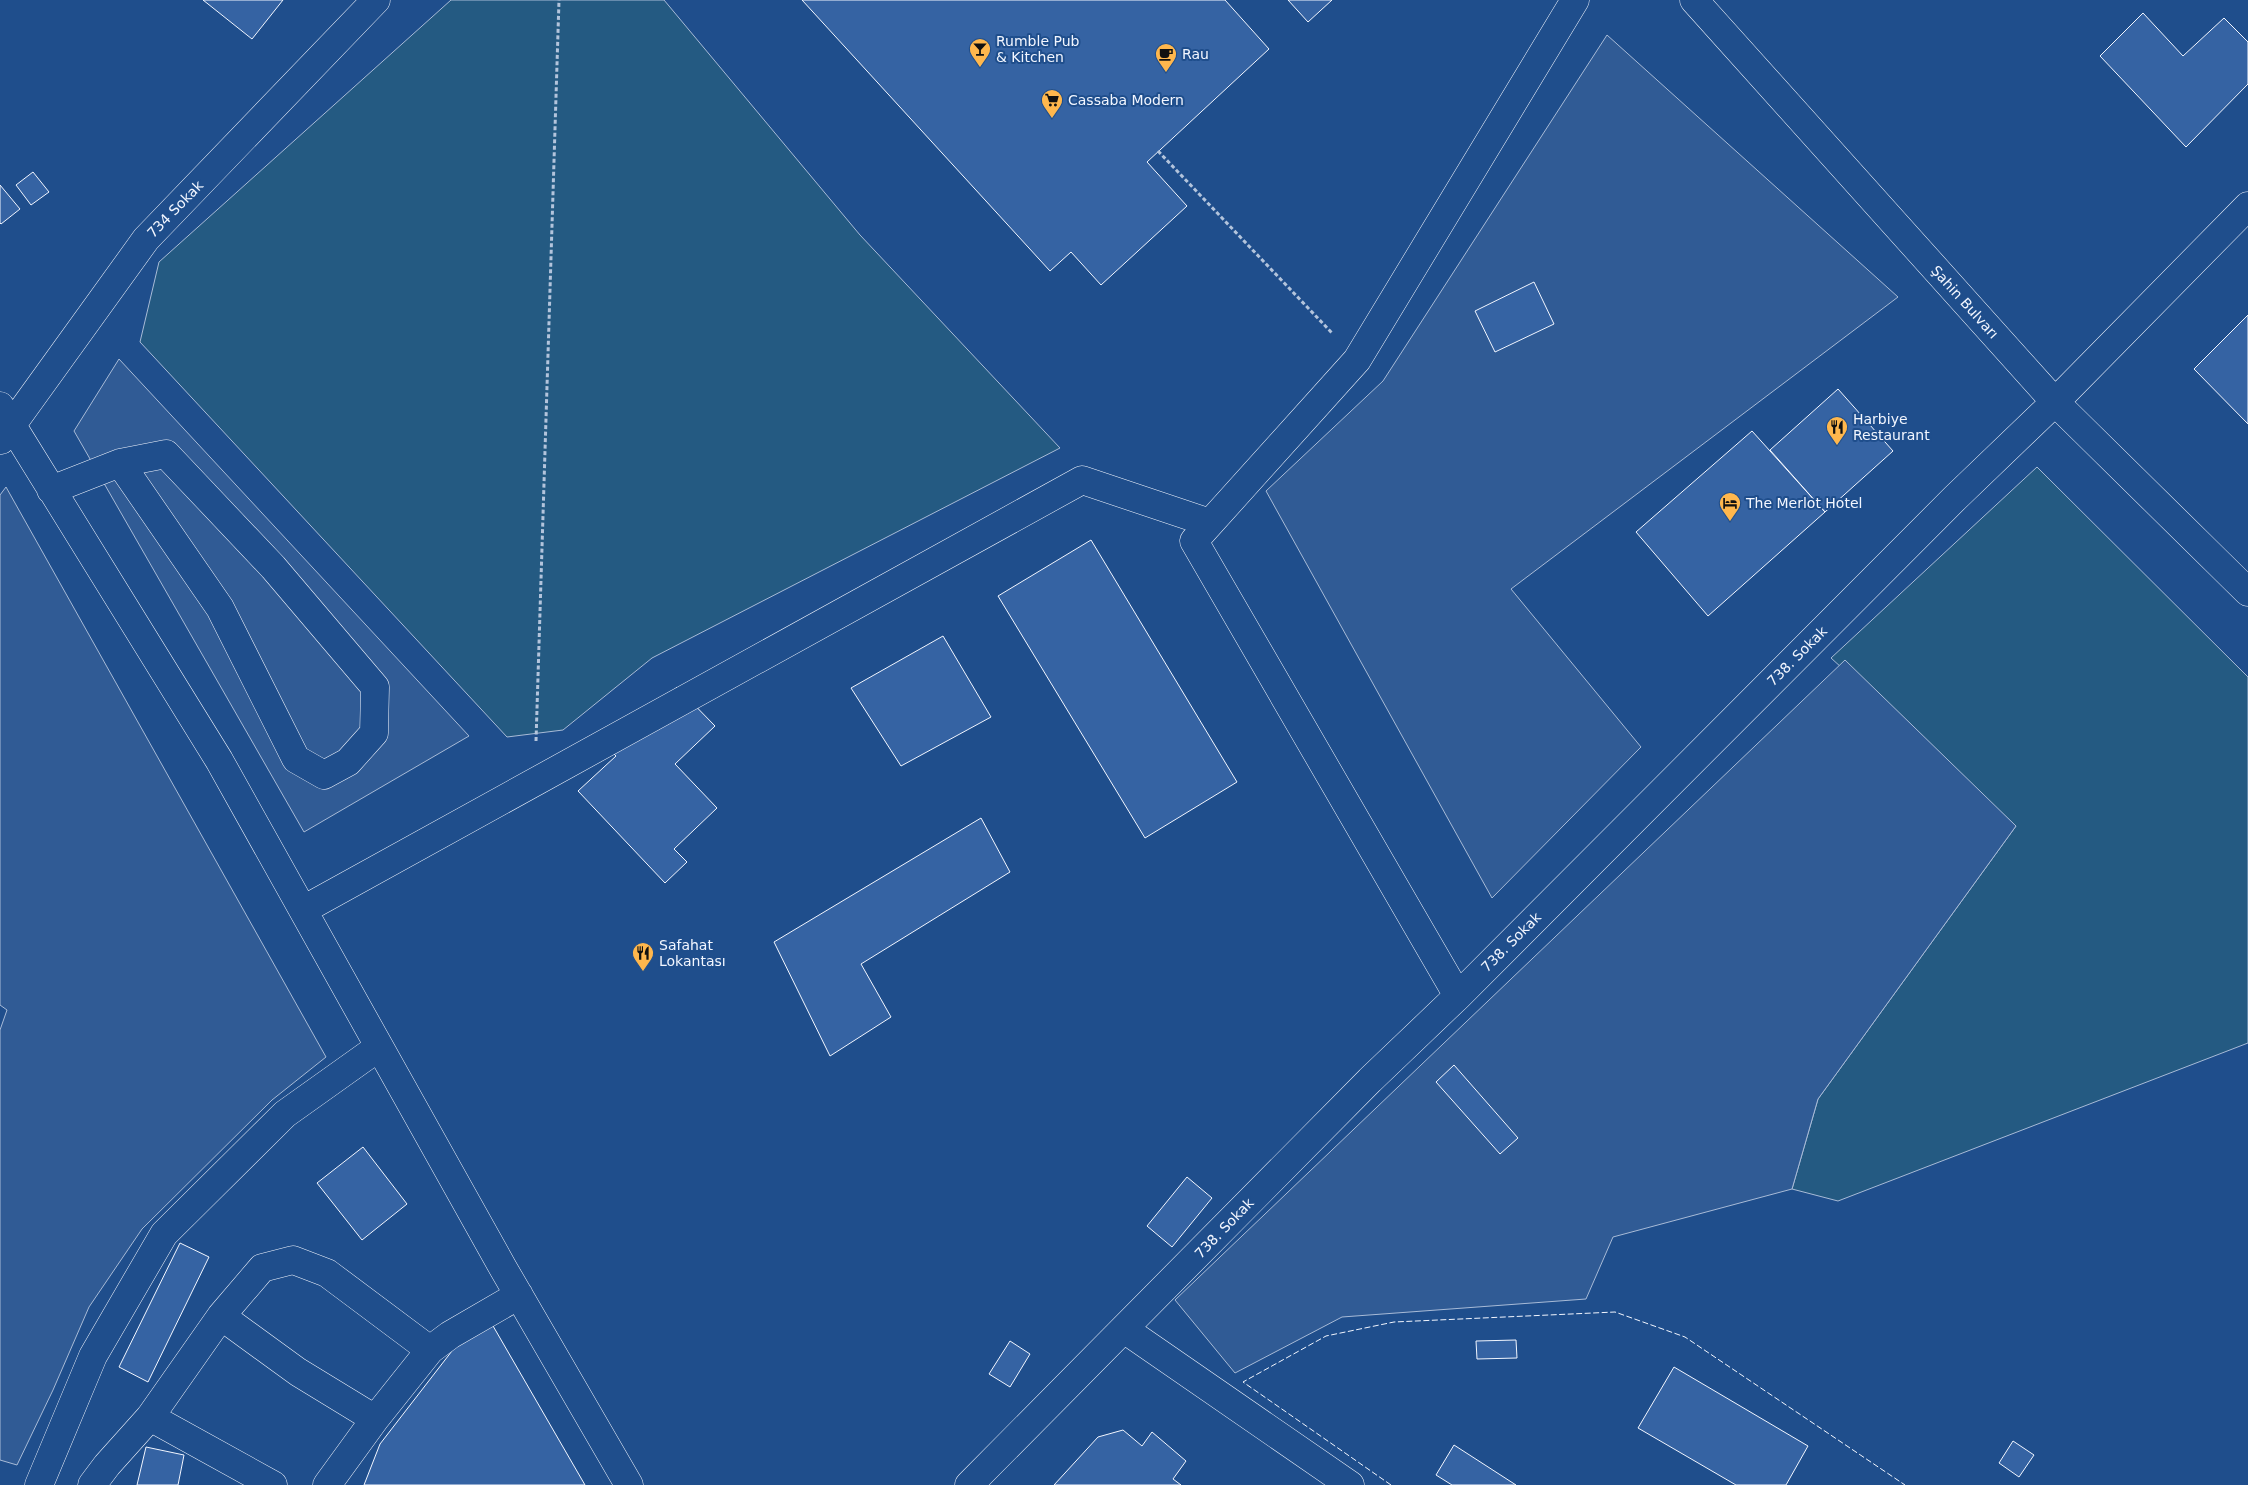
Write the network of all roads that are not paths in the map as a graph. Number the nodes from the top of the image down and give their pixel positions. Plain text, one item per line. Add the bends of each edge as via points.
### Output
1 (376, 0) edge
2 (1575, 0) edge
3 (1694, 0) edge
4 (2248, 206) edge
5 (2055, 402) junction
6 (4, 425) edge
7 (120, 463) junction
8 (51, 490) junction
9 (1210, 523) junction
10 (2248, 592) edge
11 (303, 910) junction
12 (1458, 996) junction
13 (379, 1047) junction
14 (519, 1295) junction
15 (221, 1316) junction
16 (1124, 1329) junction
17 (430, 1350) junction
18 (150, 1417) junction
19 (375, 1419) junction
20 (39, 1485) edge
21 (92, 1485) edge
22 (273, 1485) edge
23 (327, 1485) edge
24 (629, 1485) edge
25 (969, 1485) edge
26 (1350, 1485) edge

1 - 6 street, 734 Sokak via 146,240
2 - 9 street via 1357,360
3 - 5 street, Şahin Bulvarı
4 - 5 street, 738. Sokak
5 - 10 street, Şahin Bulvarı
5 - 12 street, 738. Sokak
6 - 8 street
7 - 7 street via 166,454 273,567 375,687 374,733 348,762 324,775 296,759 220,608
7 - 8 street
8 - 11 street via 220,760
9 - 11 street via 1082,480
9 - 12 street via 1194,541
11 - 13 street
12 - 16 street, 738. Sokak via 1370,1080
13 - 14 street
13 - 20 street via 286,1114 164,1234 93,1356
14 - 17 street
14 - 24 street
15 - 17 street via 262,1268 293,1260 326,1273
15 - 18 street
15 - 19 street via 298,1372
16 - 25 street, 738. Sokak
16 - 26 street
17 - 19 street
18 - 21 street
18 - 22 street
19 - 23 street

